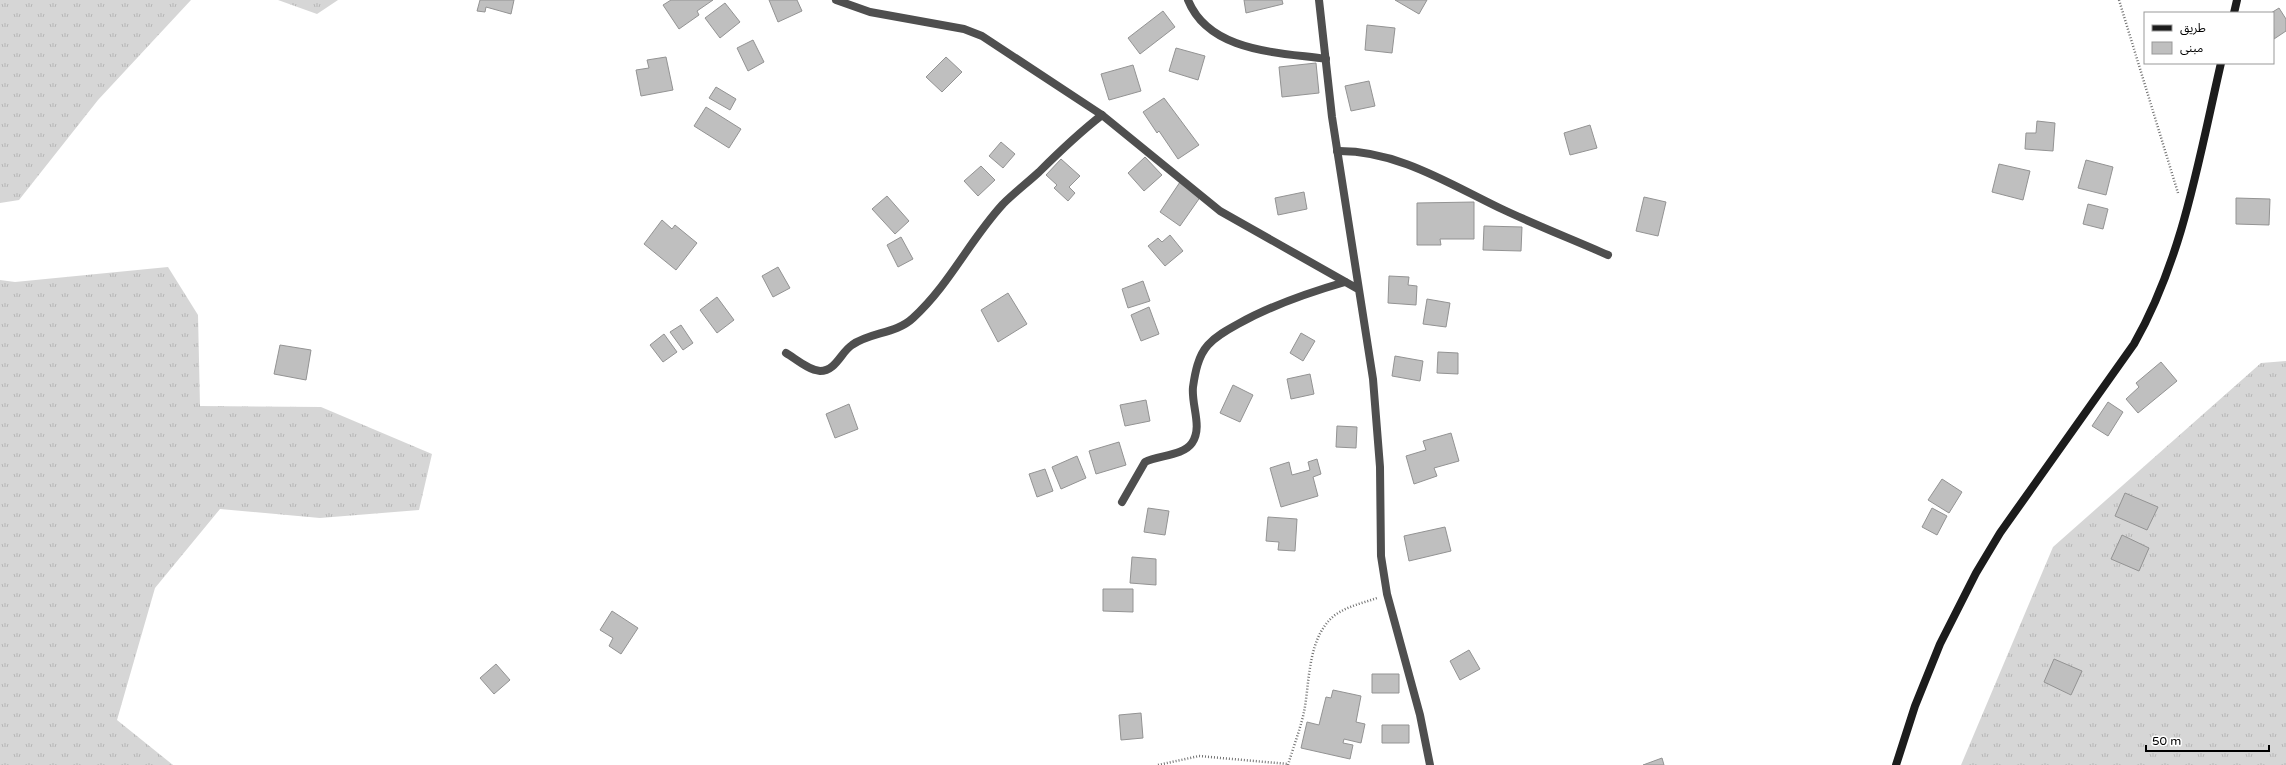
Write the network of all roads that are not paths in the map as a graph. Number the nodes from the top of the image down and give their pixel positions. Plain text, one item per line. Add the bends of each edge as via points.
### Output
1 (836, 0) edge
2 (1188, 0) edge
3 (1319, 0) edge
4 (2237, 0) edge
5 (2234, 12) edge
6 (1326, 59) junction
7 (2221, 64) edge
8 (1102, 115) junction
9 (1337, 151) junction
10 (1608, 255) dead end
11 (1345, 282) junction
12 (1358, 289) junction
13 (786, 352) dead end
14 (1122, 502) dead end
15 (1430, 765) edge
16 (1896, 765) edge

1 - 8 street via 870,12 964,29 982,36
2 - 6 street via 1202,24 1233,43 1261,50
3 - 6 street
4 - 5 street
6 - 9 street
7 - 16 street via 2185,214 2167,276 2151,314 2134,344 2000,533 1956,610 1915,706
8 - 11 street via 1220,211
8 - 13 street via 1003,204 941,289 911,320 889,332 853,344 827,369 814,369
9 - 10 street via 1375,154 1401,162
9 - 12 street
11 - 12 street
11 - 14 street via 1297,296 1272,307 1220,334 1207,345 1200,357 1192,394 1197,422 1192,444 1185,450 1145,462
12 - 15 street via 1378,427 1381,556 1387,594 1420,714

